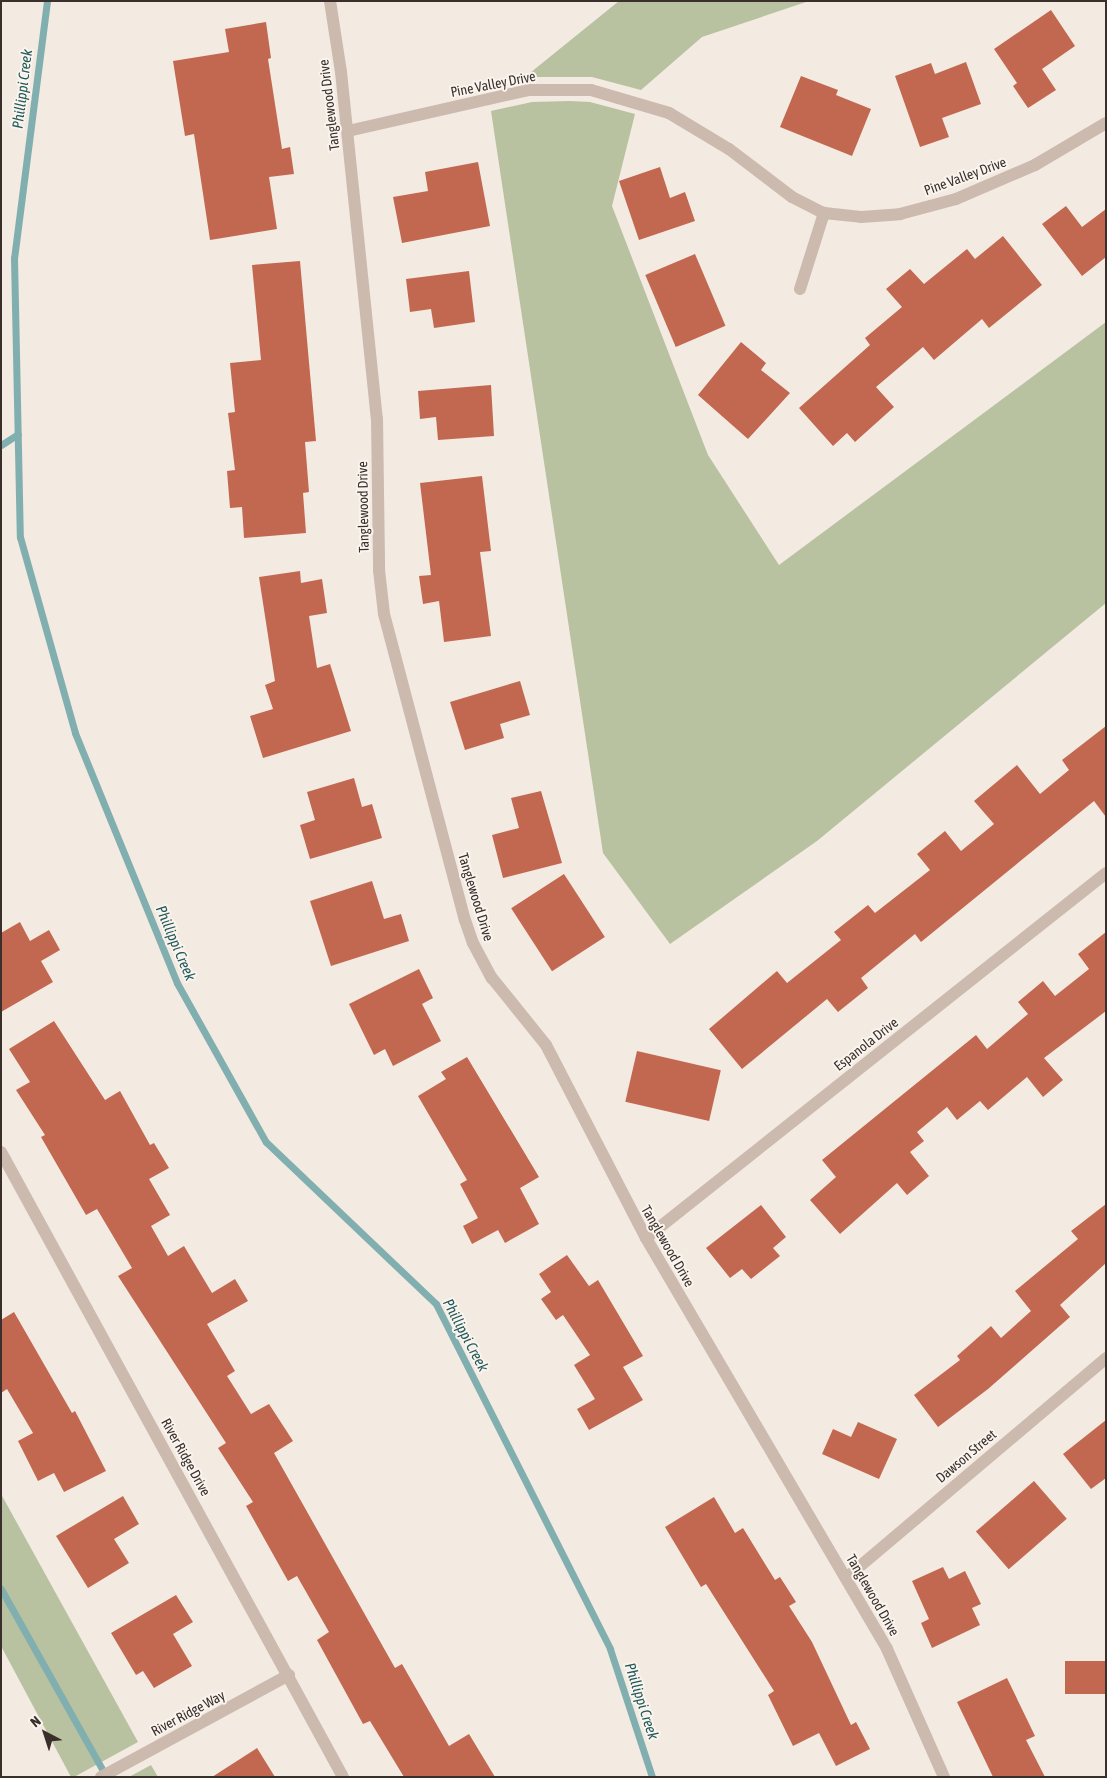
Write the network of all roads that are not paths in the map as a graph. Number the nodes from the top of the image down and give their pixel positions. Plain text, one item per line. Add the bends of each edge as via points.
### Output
1 (330, 1) edge
2 (1106, 123) edge
3 (348, 131) junction
4 (824, 213) junction
5 (800, 289) dead end
6 (1106, 873) edge
7 (1, 1152) edge
8 (646, 1238) junction
9 (1106, 1358) edge
10 (846, 1578) junction
11 (289, 1675) junction
12 (101, 1777) edge
13 (343, 1777) edge
14 (944, 1777) edge

1 - 3 street, Tanglewood Drive
2 - 4 street, Pine Valley Drive via 1035,165 956,199 900,214 861,217
3 - 4 street, Pine Valley Drive via 529,90 591,90 646,104 691,124 728,148 768,181
3 - 8 street, Tanglewood Drive via 377,418 378,570 392,649 473,943 492,978 546,1045
4 - 5 street
6 - 8 street, Espanola Drive
7 - 11 street, River Ridge Drive
8 - 10 street, Tanglewood Drive
9 - 10 street, Dawson Street
10 - 14 street, Tanglewood Drive via 887,1649
11 - 12 street, River Ridge Way
11 - 13 street, River Ridge Drive

